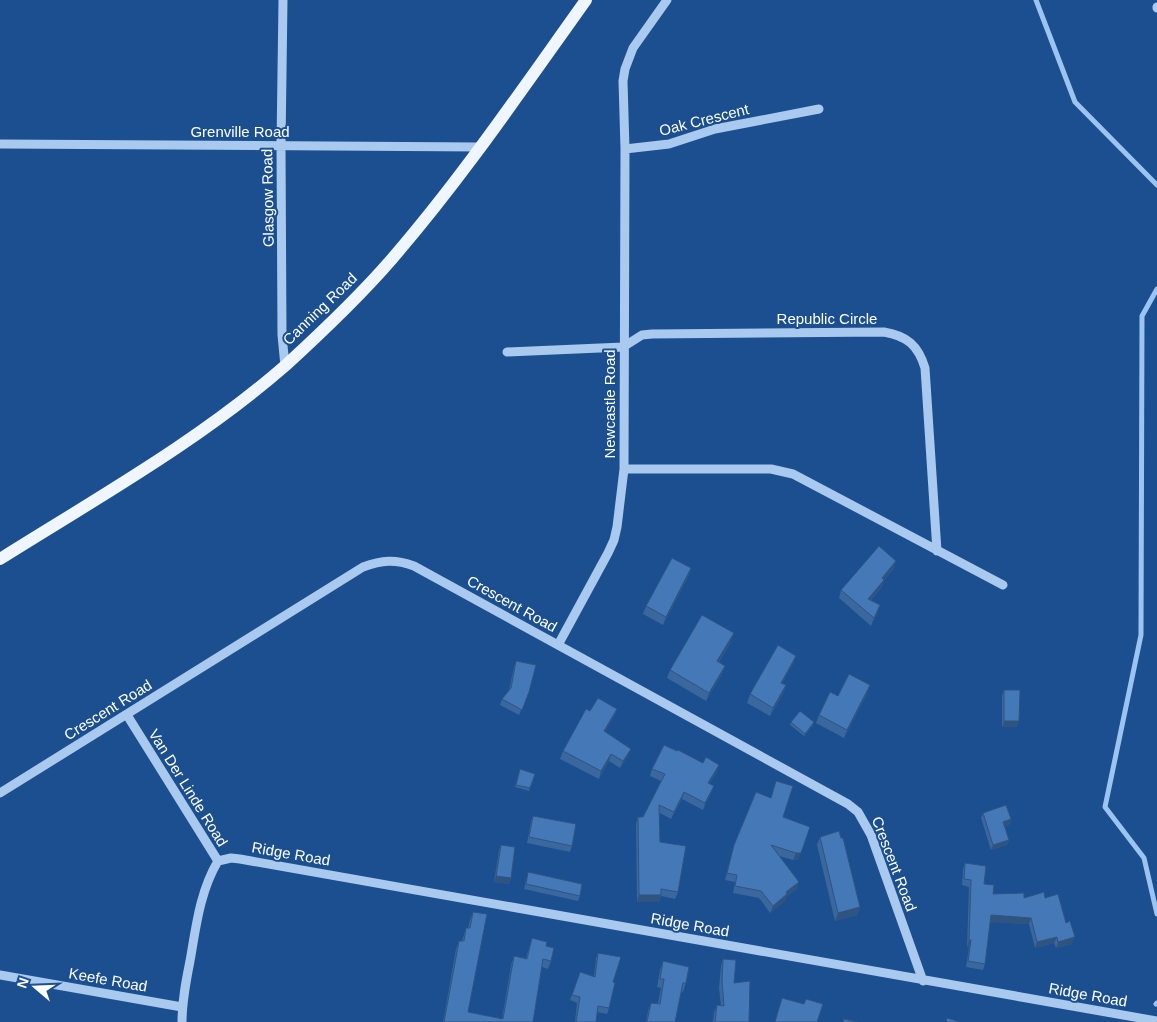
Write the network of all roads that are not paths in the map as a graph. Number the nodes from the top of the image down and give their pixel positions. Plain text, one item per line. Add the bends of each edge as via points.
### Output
1 (283, 0) edge
2 (586, 0) edge
3 (667, 0) edge
4 (819, 109) dead end
5 (0, 144) edge
6 (281, 146) junction
7 (480, 147) junction
8 (625, 149) junction
9 (623, 347) junction
10 (506, 352) dead end
11 (285, 366) junction
12 (624, 470) junction
13 (937, 550) junction
14 (0, 559) edge
15 (1003, 586) dead end
16 (558, 644) junction
17 (127, 715) junction
18 (0, 793) edge
19 (218, 861) junction
20 (0, 975) edge
21 (923, 981) junction
22 (182, 1007) junction
23 (182, 1022) edge
24 (1157, 1022) edge

1 - 6 street, Glasgow Road
2 - 7 main road, Canning Road
3 - 8 street, Newcastle Road via 633,48 625,69 622,92
4 - 8 street, Oak Crescent via 716,129 669,144
5 - 6 street, Grenville Road
6 - 7 street, Grenville Road
6 - 11 street, Glasgow Road
7 - 11 main road, Canning Road via 390,262
8 - 9 street, Newcastle Road
9 - 10 street
9 - 12 street, Newcastle Road
9 - 13 street, Republic Circle via 642,335 652,334 884,332 903,338 917,349 925,368
11 - 14 main road, Canning Road via 194,436
12 - 13 street via 782,471
12 - 16 street, Newcastle Road via 614,540
13 - 15 street
16 - 17 street, Crescent Road via 414,566 383,560 363,567
16 - 21 street, Crescent Road via 858,812 871,836
17 - 18 street, Crescent Road
17 - 19 street, Van Der Linde Road
19 - 21 street, Ridge Road via 240,859
19 - 22 street, Van Der Linde Road via 209,875 202,898
20 - 22 street, Keefe Road
21 - 24 street, Ridge Road
22 - 23 street, Van Der Linde Road

